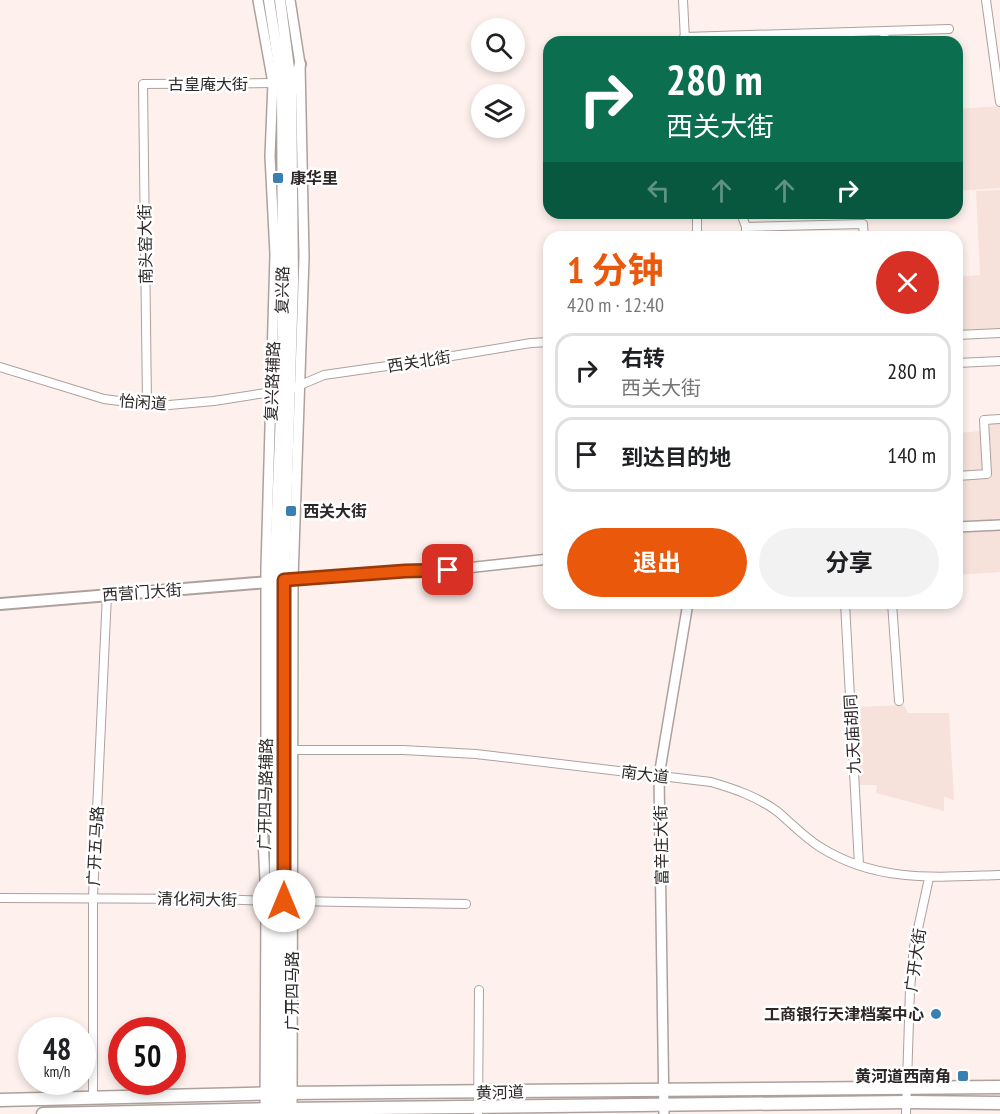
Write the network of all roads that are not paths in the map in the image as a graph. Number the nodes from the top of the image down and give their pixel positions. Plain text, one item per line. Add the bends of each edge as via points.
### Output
1 (258, 0) edge
2 (269, 0) edge
3 (280, 0) edge
4 (290, 0) edge
5 (683, 0) edge
6 (986, 0) edge
7 (949, 29) dead end
8 (884, 32) junction
9 (685, 36) edge
10 (805, 36) edge
11 (884, 36) edge
12 (300, 64) junction
13 (998, 78) edge
14 (273, 83) junction
15 (143, 84) joint
16 (291, 93) junction
17 (1000, 102) edge
18 (743, 219) edge
19 (746, 227) junction
20 (746, 231) edge
21 (864, 231) edge
22 (1000, 333) edge
23 (963, 335) edge
24 (543, 342) edge
25 (1000, 361) edge
26 (963, 363) edge
27 (0, 367) edge
28 (286, 389) junction
29 (147, 404) junction
30 (1000, 419) edge
31 (963, 476) edge
32 (1000, 525) edge
33 (963, 527) edge
34 (543, 560) edge
35 (280, 581) junction
36 (107, 594) junction
37 (0, 604) edge
38 (687, 609) edge
39 (845, 609) edge
40 (892, 609) edge
41 (899, 701) dead end
42 (279, 750) junction
43 (660, 776) junction
44 (859, 865) junction
45 (1000, 875) edge
46 (929, 878) junction
47 (93, 897) junction
48 (0, 898) edge
49 (279, 901) junction
50 (466, 904) dead end
51 (479, 990) dead end
52 (908, 1087) junction
53 (1000, 1087) edge
54 (665, 1089) junction
55 (479, 1092) junction
56 (279, 1093) junction
57 (93, 1098) junction
58 (0, 1100) edge
59 (1000, 1103) edge
60 (907, 1108) edge
61 (664, 1110) edge
62 (479, 1111) edge
63 (278, 1112) edge
64 (43, 1114) edge

1 - 14 street, 复兴路辅路
2 - 28 main road, 复兴路 via 282,103
3 - 16 main road, 复兴路
4 - 12 street, 复兴路辅路
5 - 9 street
6 - 13 street
7 - 8 street
8 - 10 street
8 - 11 street
12 - 16 main road
12 - 28 street, 复兴路辅路 via 304,257
13 - 17 street
14 - 15 street, 古皇庵大街
14 - 28 street, 复兴路辅路 via 270,156
15 - 29 street, 南头窑大街
16 - 28 main road, 复兴路 via 293,282
18 - 19 street
19 - 20 street
19 - 21 street via 863,224
22 - 23 street
24 - 28 street, 西关北街 via 324,375
25 - 26 street
27 - 29 street, 怡闲道 via 104,399
28 - 29 street, 怡闲道 via 214,401
28 - 35 street, 复兴路辅路
28 - 35 main road, 复兴路
28 - 35 street, 复兴路辅路 via 298,465
30 - 31 street via 984,420 987,474
32 - 33 street
34 - 35 street
35 - 36 main road, 西营门大街
35 - 42 main road, 广开四马路
35 - 42 street, 广开四马路辅路
36 - 37 main road, 西营门大街
36 - 47 street, 广开五马路
38 - 43 street, 富辛庄大街
39 - 44 street, 九天庙胡同
40 - 41 street
42 - 43 street, 南大道 via 476,754
42 - 49 main road, 广开四马路
42 - 49 street, 广开四马路辅路 via 262,819
43 - 44 street, 南大道 via 711,782 760,800 804,837
43 - 54 street, 富辛庄大街
44 - 46 street, 南大道
45 - 46 street, 南大道
46 - 52 street, 广开大街 via 914,947
47 - 48 street, 清化祠大街
47 - 49 street, 清化祠大街
47 - 57 street, 广开五马路
49 - 50 street, 清化祠大街
49 - 56 main road, 广开四马路
49 - 56 street, 广开四马路辅路
51 - 55 street
52 - 53 main road, 黄河道
52 - 54 main road, 黄河道
52 - 60 street, 广开大街
54 - 55 main road, 黄河道
54 - 61 street, 富辛庄大街
55 - 56 main road, 黄河道
55 - 62 street
56 - 57 main road, 黄河道
56 - 63 main road, 广开四马路
56 - 63 street, 广开四马路辅路
57 - 58 main road, 黄河道
59 - 60 main road, 黄河道
60 - 61 main road, 黄河道
61 - 62 main road, 黄河道
62 - 63 main road, 黄河道
63 - 64 main road, 黄河道

